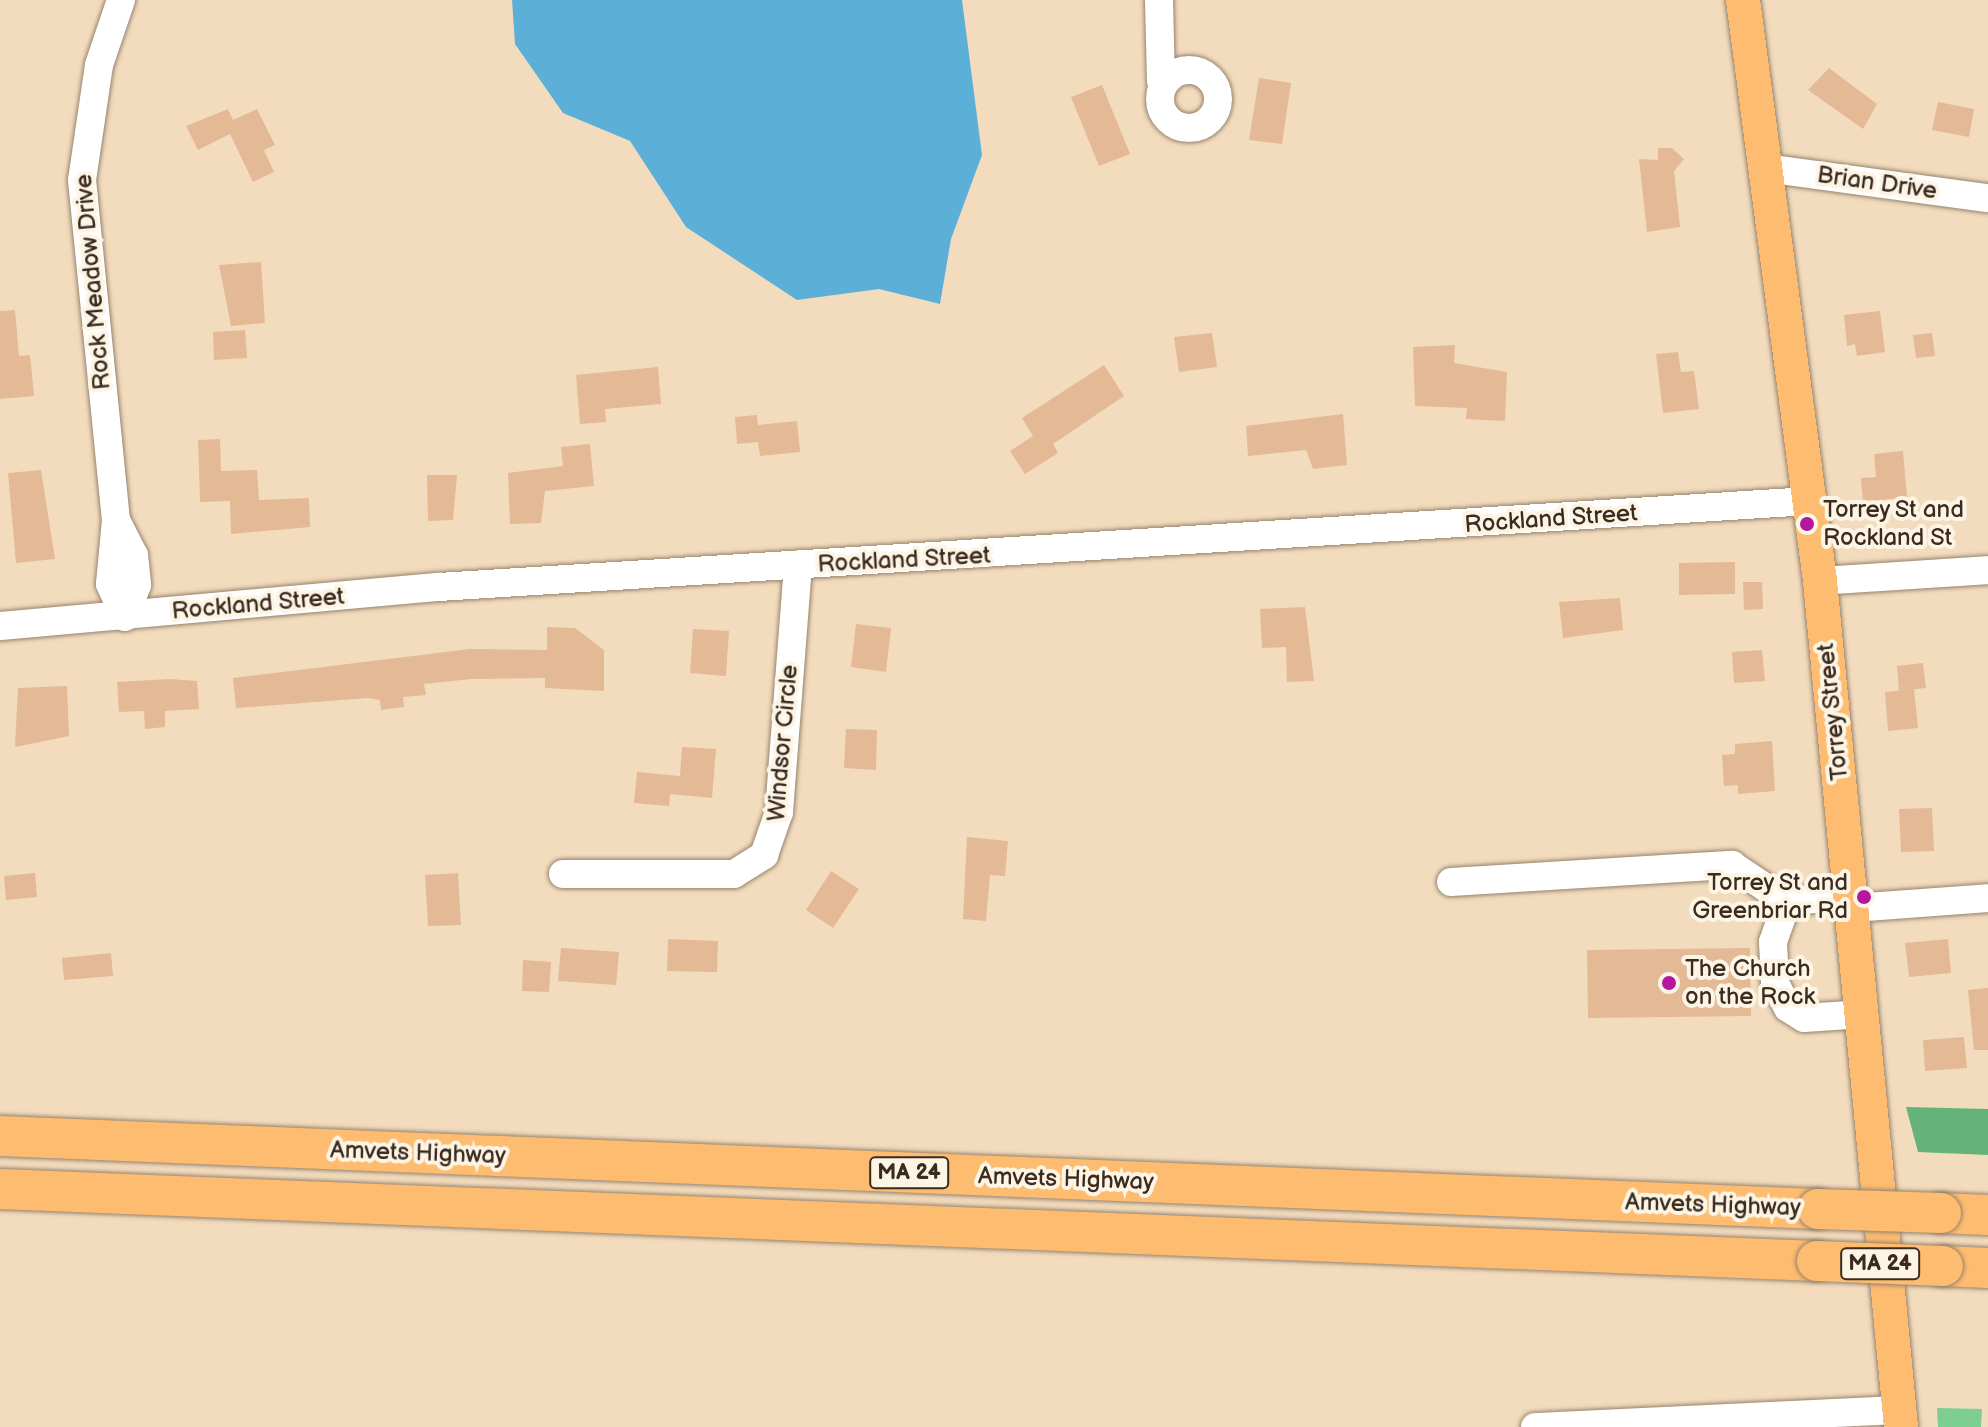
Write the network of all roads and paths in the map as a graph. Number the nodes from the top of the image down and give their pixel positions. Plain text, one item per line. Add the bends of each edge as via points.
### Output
1 (121, 0) edge
2 (1159, 0) edge
3 (1743, 0) edge
4 (1161, 81) dead end
5 (1765, 168) junction
6 (1988, 198) edge
7 (1809, 501) junction
8 (798, 565) junction
9 (1988, 570) edge
10 (1820, 581) junction
11 (125, 617) junction
12 (0, 626) edge
13 (563, 874) dead end
14 (1451, 882) dead end
15 (1988, 898) edge
16 (1787, 902) junction
17 (1853, 902) junction
18 (1864, 1014) junction
19 (0, 1136) edge
20 (0, 1189) edge
21 (1988, 1215) edge
22 (1988, 1268) edge
23 (1900, 1418) edge
24 (1535, 1427) edge

1 - 11 street, Rock Meadow Drive via 103,47 83,154 116,520 110,584
2 - 4 street
3 - 5 main road, Torrey Street
5 - 6 street, Brian Drive
5 - 7 main road, Torrey Street
7 - 8 street, Rockland Street
7 - 10 main road, Torrey Street
8 - 11 street, Rockland Street
8 - 13 street, Windsor Circle via 779,812 764,855 724,875
9 - 10 street
10 - 17 main road, Torrey Street
11 - 12 street, Rockland Street
14 - 16 street via 1732,865
15 - 17 street
16 - 17 street
16 - 18 street via 1773,942 1775,983 1788,1008 1804,1018
17 - 18 main road, Torrey Street
18 - 23 main road, Torrey Street
19 - 21 highway, Amvets Highway / MA 24, bridge
20 - 22 highway, MA 24, bridge
23 - 24 street

